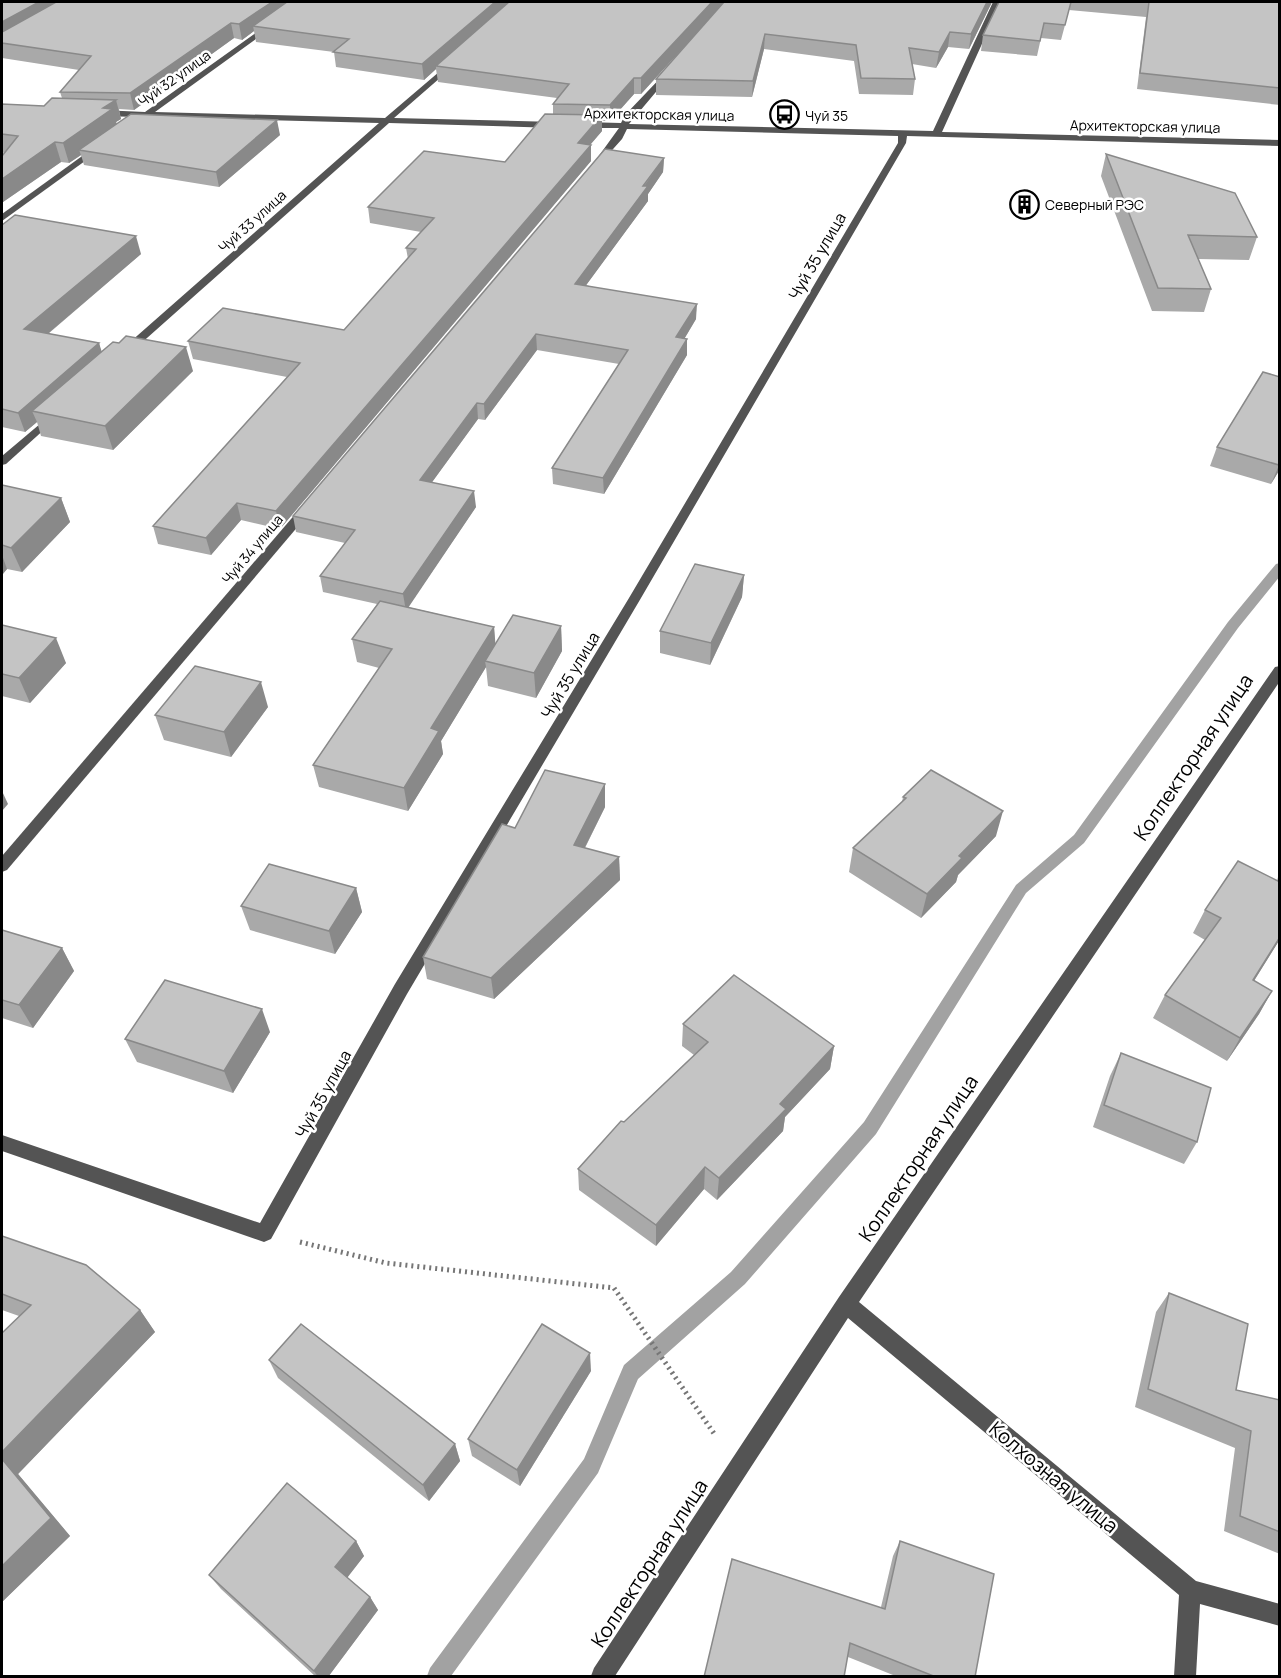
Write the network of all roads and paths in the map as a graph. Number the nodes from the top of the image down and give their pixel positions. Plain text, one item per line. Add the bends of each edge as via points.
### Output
1 (303, 2) edge
2 (997, 2) edge
3 (459, 56) edge
4 (675, 64) edge
5 (90, 113) edge
6 (146, 115) junction
7 (387, 120) junction
8 (131, 125) edge
9 (564, 125) edge
10 (576, 125) edge
11 (623, 126) junction
12 (903, 133) junction
13 (936, 135) junction
14 (1280, 143) edge
15 (103, 145) edge
16 (589, 173) edge
17 (2, 218) edge
18 (117, 359) edge
19 (64, 407) edge
20 (2, 462) edge
21 (317, 497) edge
22 (1280, 670) edge
23 (2, 866) edge
24 (2, 1143) edge
25 (264, 1233) junction
26 (846, 1304) junction
27 (738, 1468) junction
28 (1190, 1590) junction
29 (1280, 1615) edge
30 (602, 1677) edge
31 (1185, 1677) edge

1 - 6 street, Чуй 32 улица
2 - 13 street
3 - 7 street, Чуй 33 улица
4 - 11 street
5 - 6 street, Архитекторская улица
6 - 7 street, Архитекторская улица
6 - 8 street, Чуй 32 улица
7 - 9 street, Архитекторская улица
7 - 18 street, Чуй 33 улица
10 - 11 street, Архитекторская улица
11 - 12 street, Архитекторская улица
11 - 16 street via 619,137
12 - 13 street, Архитекторская улица
12 - 25 street, Чуй 35 улица via 902,143 642,588 401,989
13 - 14 street, Архитекторская улица
15 - 17 street
19 - 20 street
21 - 23 street, Чуй 34 улица
22 - 26 street, Коллекторная улица
24 - 25 street
25 - 27 path via 386,1263 614,1288
26 - 27 street, Коллекторная улица
26 - 28 street, Колхозная улица
27 - 30 street, Коллекторная улица
28 - 29 street, Колхозная улица
28 - 31 street

